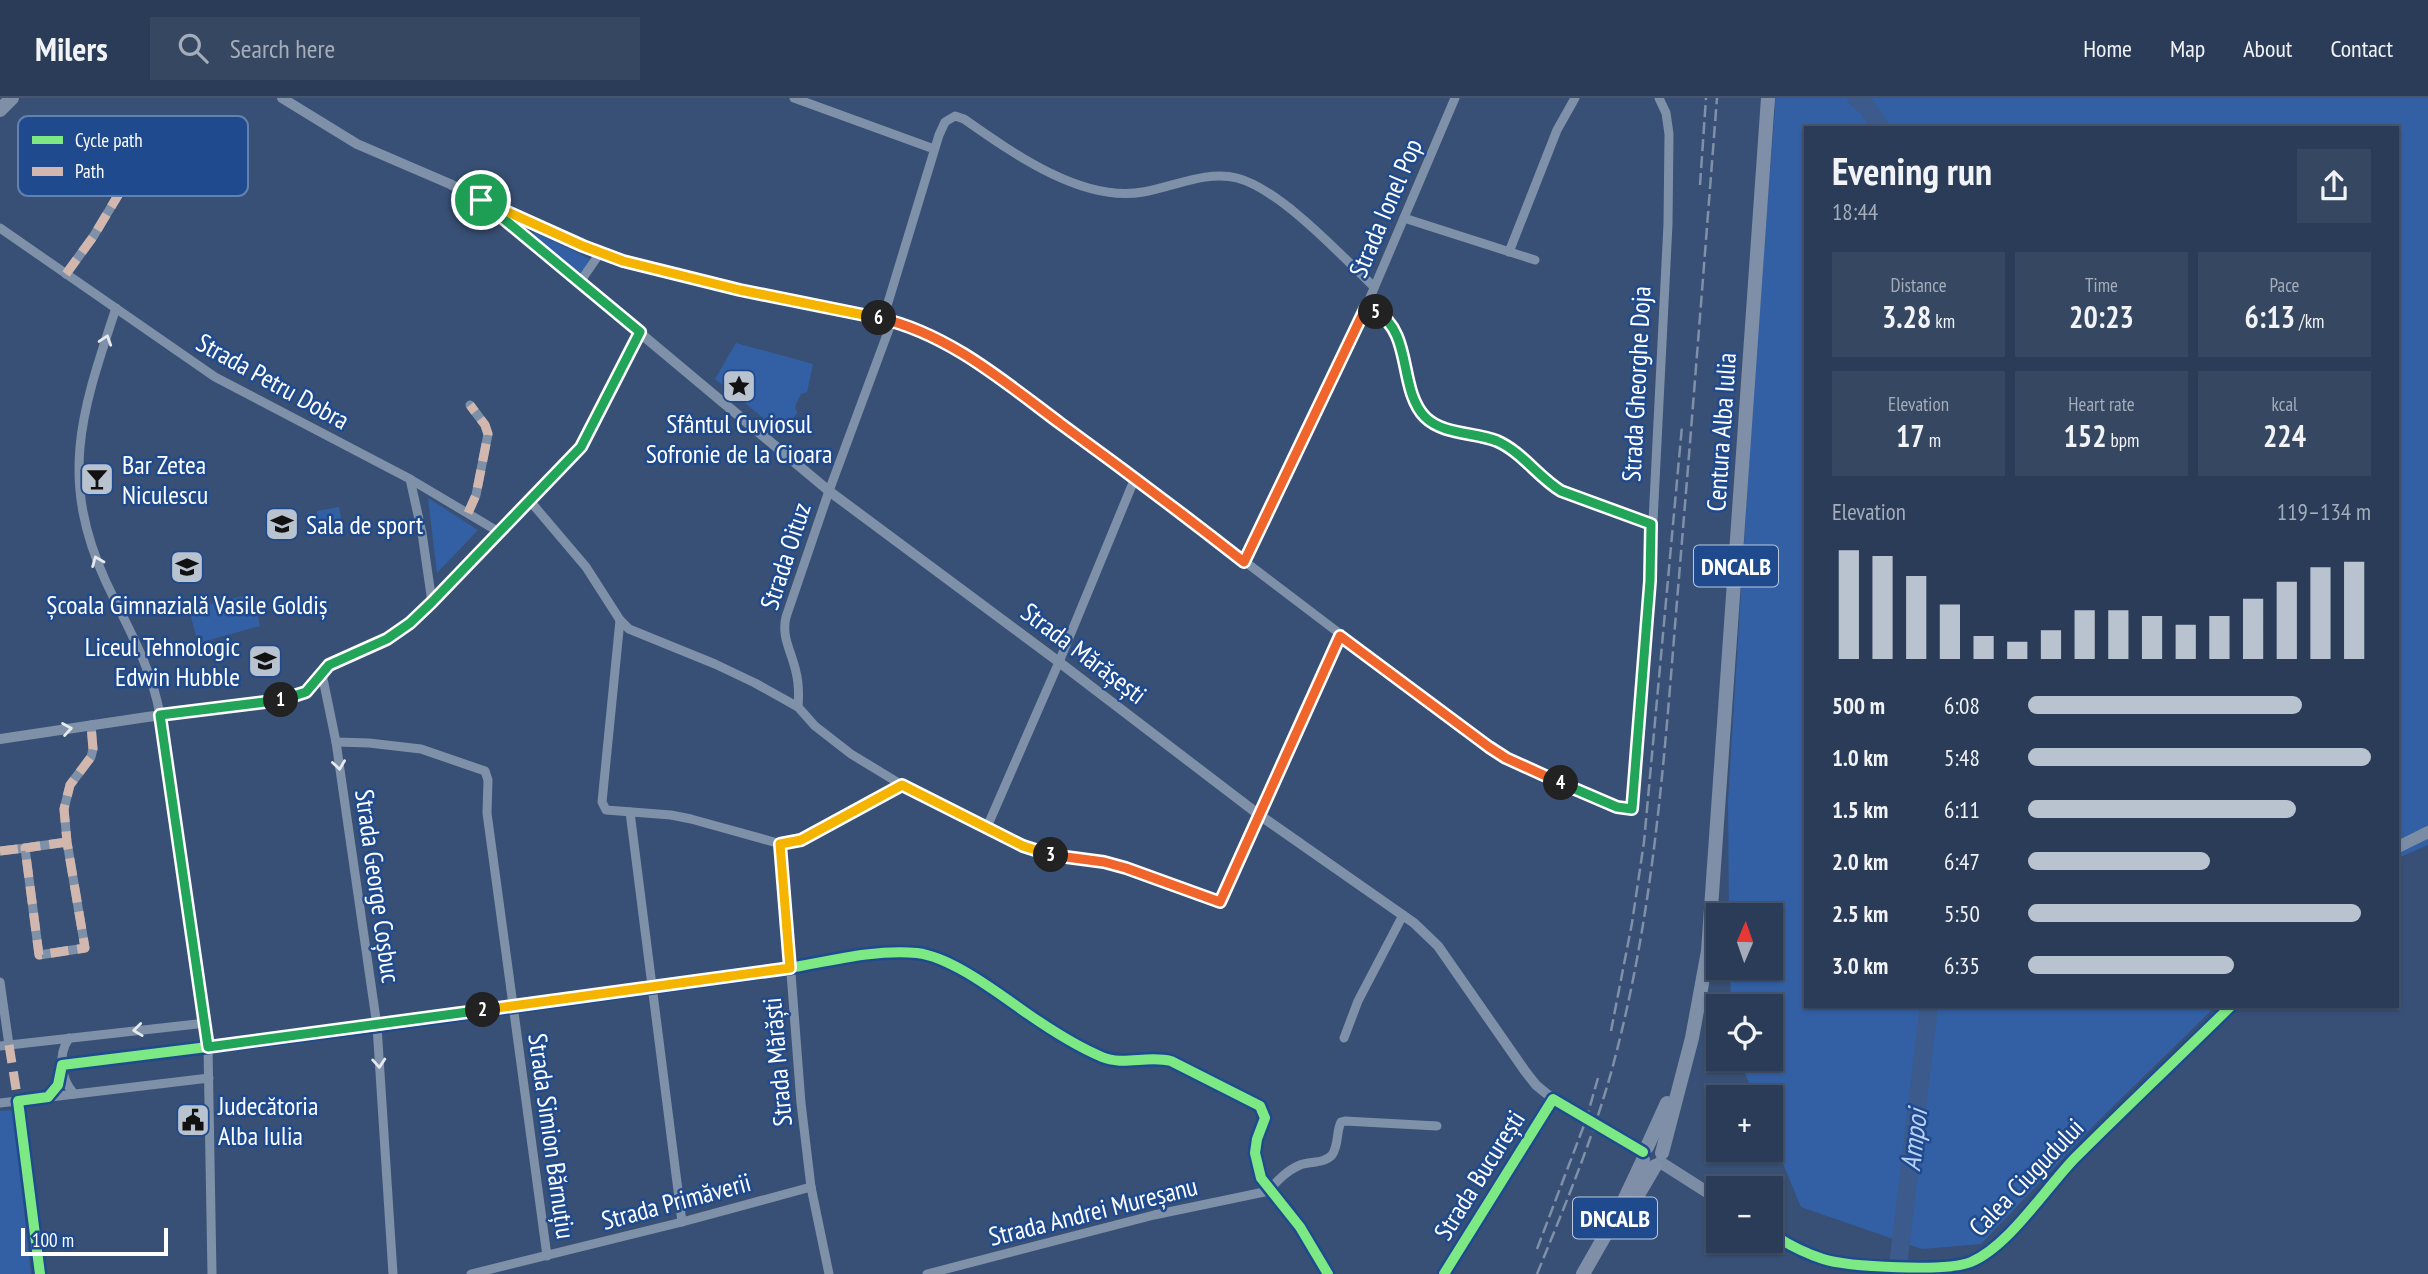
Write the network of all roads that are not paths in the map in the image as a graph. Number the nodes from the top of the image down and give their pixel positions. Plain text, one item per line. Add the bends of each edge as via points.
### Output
1 (12, 98) edge
2 (282, 98) edge
3 (794, 98) edge
4 (1455, 98) edge
5 (1575, 98) edge
6 (1659, 98) edge
7 (1768, 105) edge
8 (0, 110) edge
9 (934, 149) junction
10 (118, 196) edge
11 (481, 200) junction
12 (1404, 218) junction
13 (0, 228) edge
14 (1509, 252) junction
15 (600, 253) junction
16 (1535, 260) dead end
17 (66, 274) junction
18 (580, 282) junction
19 (1374, 287) junction
20 (1366, 307) junction
21 (116, 308) junction
22 (888, 320) junction
23 (640, 332) junction
24 (470, 405) dead end
25 (1135, 478) junction
26 (410, 479) junction
27 (829, 491) junction
28 (530, 501) junction
29 (468, 513) junction
30 (1651, 524) junction
31 (499, 532) junction
32 (1244, 562) junction
33 (432, 602) junction
34 (620, 620) junction
35 (1340, 636) junction
36 (1059, 662) junction
37 (321, 674) junction
38 (798, 707) junction
39 (160, 715) junction
40 (91, 725) junction
41 (0, 739) edge
42 (336, 742) junction
43 (902, 785) junction
44 (630, 812) junction
45 (1258, 814) junction
46 (987, 827) junction
47 (2428, 832) edge
48 (66, 842) junction
49 (780, 844) junction
50 (2399, 846) edge
51 (25, 848) junction
52 (0, 851) edge
53 (1404, 915) junction
54 (790, 968) junction
55 (0, 982) edge
56 (651, 987) junction
57 (513, 1006) junction
58 (2229, 1008) edge
59 (206, 1023) junction
60 (377, 1026) junction
61 (69, 1038) junction
62 (1344, 1038) dead end
63 (44, 1041) junction
64 (4, 1046) edge
65 (208, 1047) junction
66 (62, 1065) junction
67 (209, 1078) junction
68 (74, 1094) junction
69 (48, 1097) junction
70 (1553, 1099) junction
71 (18, 1101) junction
72 (0, 1103) edge
73 (1437, 1126) dead end
74 (1652, 1157) junction
75 (811, 1187) junction
76 (1269, 1191) junction
77 (1706, 1191) edge
78 (682, 1222) junction
79 (1783, 1240) edge
80 (547, 1256) junction
81 (940, 1273) edge
82 (40, 1274) edge
83 (212, 1274) edge
84 (393, 1274) edge
85 (471, 1274) edge
86 (829, 1274) edge
87 (927, 1274) edge
88 (1328, 1274) edge
89 (1444, 1274) edge
90 (1583, 1274) edge
91 (1588, 1274) edge

1 - 8 main road
2 - 11 street, Strada Gheorghe Doja via 356,144
3 - 9 street
4 - 12 street, Strada Ionel Pop
5 - 14 street via 1557,130
6 - 30 street, Strada Gheorghe Doja via 1669,134 1668,224
7 - 74 main road, Centura Alba Iulia / DNCALB via 1709,951 1695,1019
9 - 19 street, Strada Oituz via 945,122 955,116 1020,158 1107,192 1139,193 1215,175 1240,178 1290,210
9 - 22 street, Strada Oituz
10 - 17 street
11 - 15 street, Strada Gheorghe Doja
11 - 18 street, Strada Mărășești
12 - 14 street
12 - 19 street, Strada Ionel Pop
13 - 17 street, Strada Petru Dobra
14 - 16 street
15 - 18 street
15 - 22 street, Strada Gheorghe Doja via 740,290
17 - 21 street, Strada Petru Dobra
18 - 23 street, Strada Mărășești
19 - 20 street, Strada Ionel Pop
20 - 30 street via 1390,322 1396,332 1415,399 1425,417 1500,443 1561,491
20 - 32 street, Strada Ionel Pop
21 - 26 street, Strada Petru Dobra via 236,390
39 -> 21 street via 150,675 93,551 79,496 82,426
22 - 25 street, Strada Gheorghe Doja via 964,354
22 - 27 street, Strada Oituz
23 - 27 street, Strada Mărășești
23 - 28 street via 581,447
24 - 29 street via 488,434
25 - 32 street, Strada Gheorghe Doja
25 - 36 street
26 - 29 street, Strada Petru Dobra
26 - 33 street
27 - 36 street, Strada Mărășești
27 - 38 street, Strada Oituz via 784,628 796,670
28 - 31 street
28 - 34 street via 586,567
29 - 31 street, Strada Petru Dobra
30 - 35 street, Strada Gheorghe Doja via 1632,809 1602,801 1506,758
31 - 33 street
32 - 35 street, Strada Gheorghe Doja
33 - 37 street via 387,639 329,665
34 - 38 street via 636,632 715,664
34 - 44 street via 601,802 611,811
35 - 45 street
36 - 45 street, Strada Mărășești
36 - 46 street
37 - 39 street via 306,692 287,699
37 - 42 street, Strada George Coșbuc
38 - 43 street via 851,754
39 - 40 street
39 - 59 street
41 -> 40 street
40 - 48 street via 93,749 66,797
42 - 57 street, Strada Simion Bărnuțiu via 421,749 485,771
42 -> 60 street, Strada George Coșbuc
43 - 46 street
43 - 49 street via 801,840
44 - 49 street via 691,819
44 - 56 street
45 - 46 street via 1220,902 1104,862 1044,854
45 - 53 street, Strada Mărășești
47 - 50 main road
48 - 51 street
48 - 51 street via 85,947 39,955
49 - 54 street, Strada Mărăști
51 - 52 street
53 - 62 street via 1358,1001
53 - 70 street, Strada Mărășești via 1438,946 1525,1071
54 - 56 street
54 - 75 street, Strada Mărăști
54 - 76 street via 884,953 931,956 1102,1057 1171,1061 1260,1106 1265,1118 1255,1153
55 - 64 street
56 - 57 street
56 - 78 street
57 - 60 street
57 - 80 street, Strada Simion Bărnuțiu
58 - 79 main road, Calea Ciugudului via 2076,1158 1991,1251 1968,1263 1864,1265 1824,1259
59 -> 61 street
59 - 65 street
60 - 65 street
60 -> 84 street, Strada George Coșbuc
61 - 63 street
61 - 66 street via 62,1051
63 - 64 street
63 - 66 street
65 - 66 street
65 - 67 street
66 - 68 street
66 - 69 street via 58,1085
67 - 68 street
67 - 83 street
68 - 69 street
69 - 71 street
70 - 74 main road, Strada Mărășești
70 - 89 main road, Strada București
71 - 72 street
71 - 82 street
73 - 76 street, Strada Andrei Mureșanu via 1341,1122 1331,1156 1299,1166
74 - 77 main road
74 - 90 main road, Centura Alba Iulia / DNCALB
74 - 91 main road, Centura Alba Iulia / DNCALB
75 - 78 street, Strada Primăverii
75 - 86 street, Strada Mărăști
76 - 81 street, Strada Andrei Mureșanu via 1154,1216
76 - 88 street via 1300,1227
78 - 80 street, Strada Primăverii
80 - 85 street, Strada Primăverii
81 - 87 street, Strada Andrei Mureșanu

